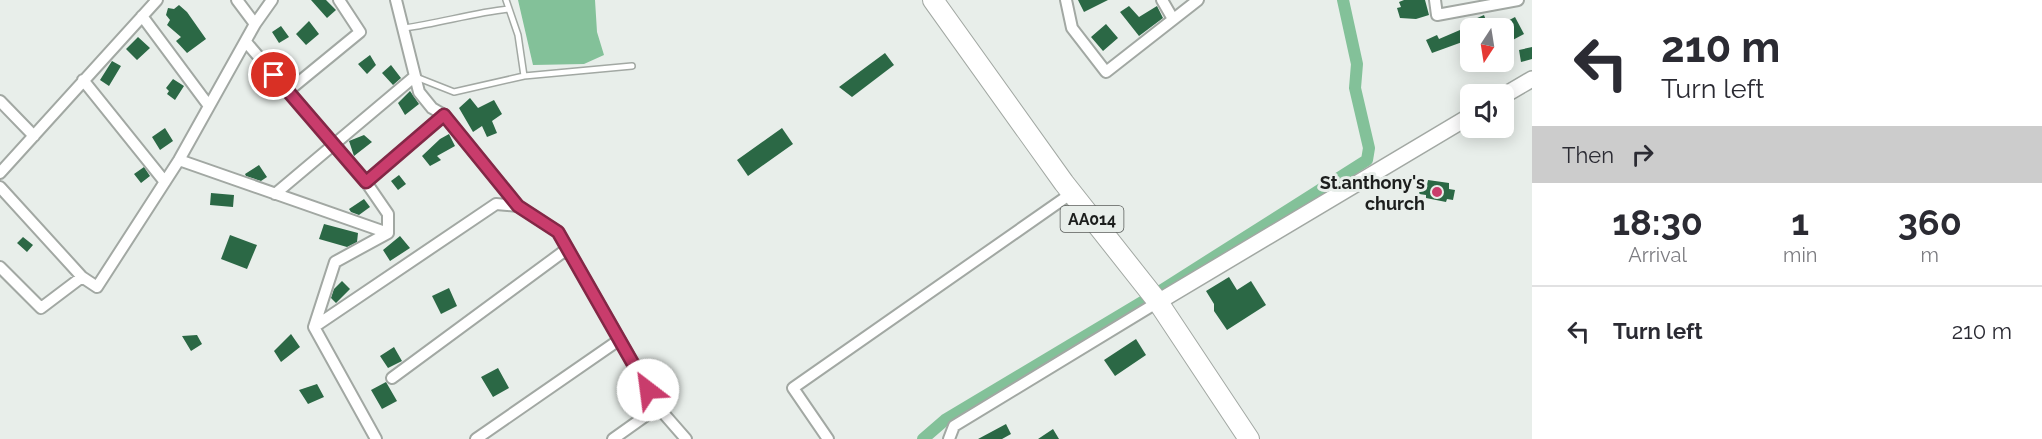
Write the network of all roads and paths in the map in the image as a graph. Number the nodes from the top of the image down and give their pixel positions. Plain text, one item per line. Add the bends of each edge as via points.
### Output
1 (157, 0) edge
2 (237, 0) edge
3 (272, 0) edge
4 (339, 0) edge
5 (396, 0) edge
6 (506, 0) edge
7 (1066, 0) edge
8 (1162, 0) edge
9 (1198, 0) edge
10 (1435, 0) edge
11 (1518, 0) edge
12 (940, 5) edge
13 (508, 9) junction
14 (142, 16) junction
15 (1173, 19) junction
16 (255, 24) junction
17 (405, 28) junction
18 (246, 42) junction
19 (632, 66) dead end
20 (524, 76) junction
21 (414, 77) junction
22 (1532, 79) edge
23 (83, 80) junction
24 (1514, 90) edge
25 (288, 91) junction
26 (0, 101) edge
27 (210, 106) junction
28 (444, 115) junction
29 (1460, 122) edge
30 (34, 136) junction
31 (334, 145) junction
32 (179, 160) junction
33 (0, 173) edge
34 (165, 182) junction
35 (366, 182) junction
36 (0, 187) edge
37 (1072, 193) junction
38 (275, 194) junction
39 (518, 206) junction
40 (388, 234) junction
41 (567, 249) junction
42 (0, 267) edge
43 (82, 277) junction
44 (1158, 302) junction
45 (314, 327) junction
46 (619, 340) junction
47 (392, 378) dead end
48 (658, 407) junction
49 (376, 439) edge
50 (476, 439) edge
51 (613, 439) edge
52 (686, 439) edge
53 (828, 439) edge
54 (949, 439) edge
55 (1249, 439) edge

1 - 14 street
2 - 16 street
3 - 16 street
4 - 25 street via 360,32
5 - 17 street
6 - 13 lane
7 - 15 street via 1072,27 1106,72
8 - 15 street
9 - 15 street
10 - 11 street via 1437,15
12 - 37 highway, AA014
13 - 17 lane
13 - 20 lane via 518,35
14 - 23 street
14 - 27 street
16 - 18 street
17 - 21 street
18 - 25 street
18 - 27 street
19 - 20 lane
20 - 21 lane via 454,92
21 - 28 street via 419,92
21 - 31 street
22 - 24 street
23 - 30 street
23 - 34 street
25 - 31 street
26 - 30 street
27 - 32 street
28 - 35 street
28 - 39 street
29 - 44 street
30 - 33 street
31 - 35 street
31 - 38 street
32 - 34 street
32 - 38 street
34 - 43 street via 97,287
35 - 40 street via 388,214
36 - 43 street
37 - 44 highway, AA014
37 - 53 street via 793,388
38 - 40 street
39 - 41 street via 558,232
39 - 45 street via 496,204
40 - 45 street via 335,262
41 - 46 street
41 - 47 street
42 - 43 street via 41,308
44 - 54 street via 954,426
44 - 55 highway, AA014
45 - 49 street
46 - 48 street
46 - 50 street
48 - 51 street
48 - 52 street

